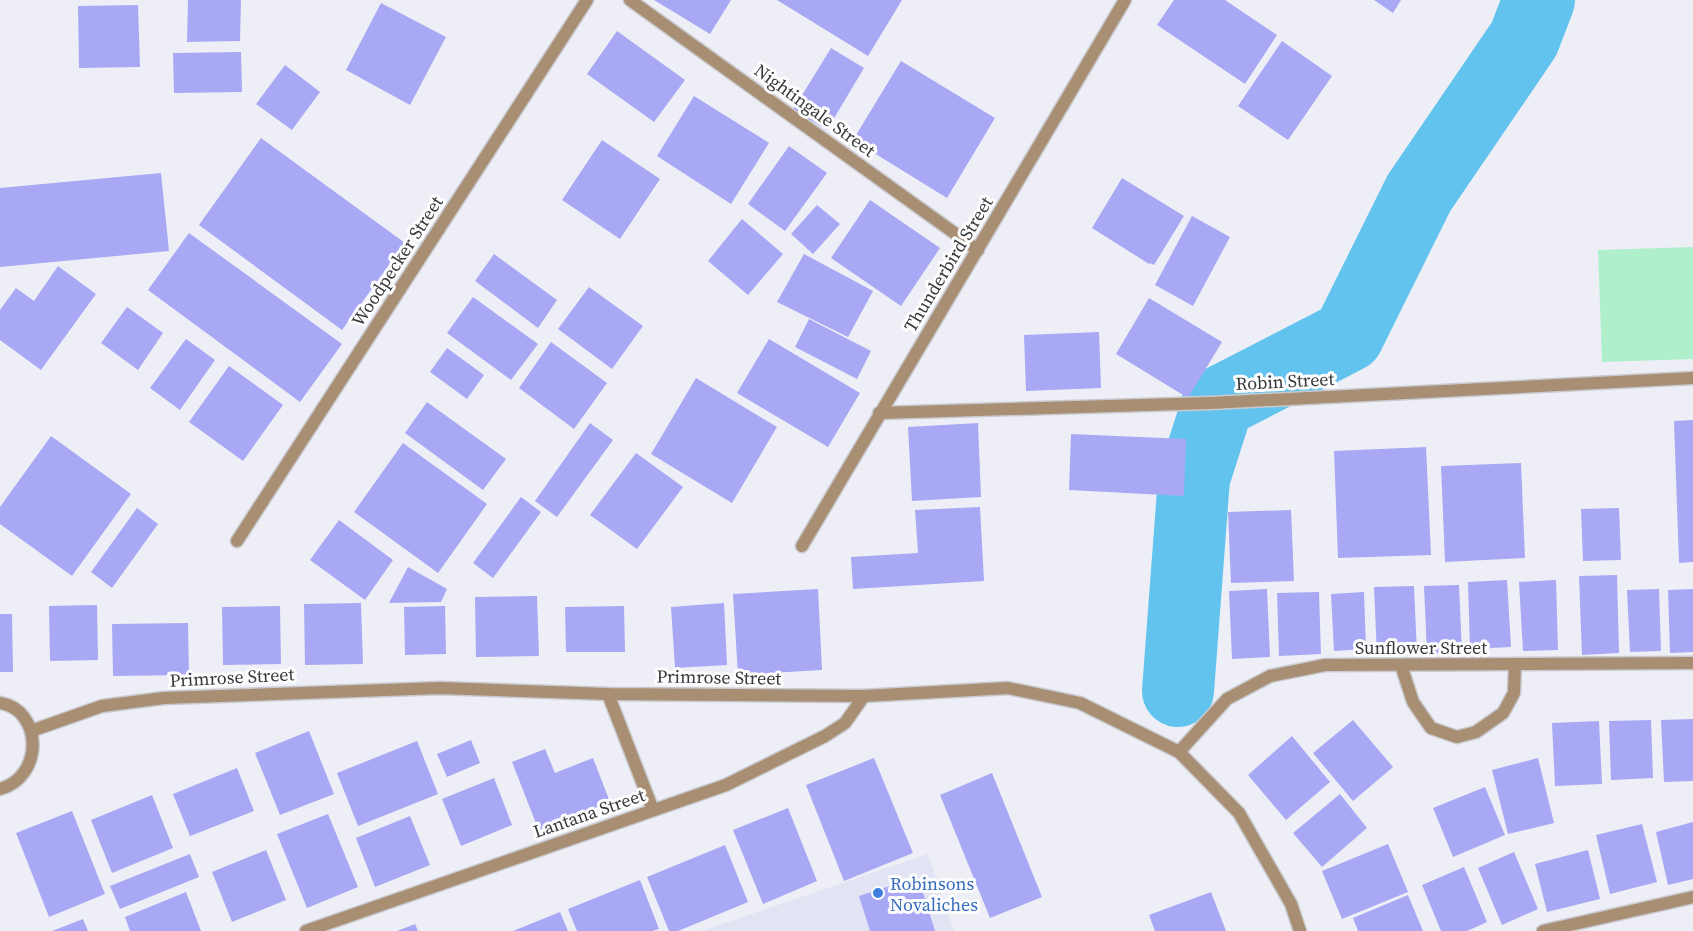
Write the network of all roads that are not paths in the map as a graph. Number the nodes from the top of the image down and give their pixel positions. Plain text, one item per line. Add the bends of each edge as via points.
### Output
1 (587, 0) edge
2 (630, 0) edge
3 (1125, 0) edge
4 (978, 250) junction
5 (1693, 378) edge
6 (879, 413) junction
7 (237, 542) dead end
8 (801, 546) dead end
9 (1693, 663) edge
10 (1515, 664) junction
11 (1401, 665) junction
12 (608, 694) junction
13 (864, 696) junction
14 (0, 703) edge
15 (31, 731) junction
16 (1179, 752) junction
17 (0, 789) edge
18 (653, 810) junction
19 (1693, 897) edge
20 (306, 931) edge
21 (1300, 931) edge
22 (1543, 931) edge

1 - 7 street, Woodpecker Street
2 - 4 street, Nightingale Street
3 - 4 street, Thunderbird Street
4 - 6 street, Thunderbird Street
5 - 6 street, Robin Street via 1211,403
6 - 8 street, Thunderbird Street
9 - 10 street, Sunflower Street
10 - 11 street, Sunflower Street
10 - 11 street via 1514,693 1503,713 1476,732 1457,737 1431,728 1413,702
11 - 16 street, Sunflower Street via 1325,665 1270,676 1227,699
12 - 13 street, Primrose Street
12 - 15 street, Primrose Street via 440,688 164,698 102,706
12 - 18 street
13 - 16 street, Primrose Street via 1008,688 1080,703
13 - 18 street, Lantana Street via 845,723 825,736 726,785
14 - 15 street via 21,714
15 - 17 street via 34,749 29,765 19,780
16 - 21 street, Primrose Street via 1239,813 1291,904
18 - 20 street, Lantana Street
19 - 22 street

